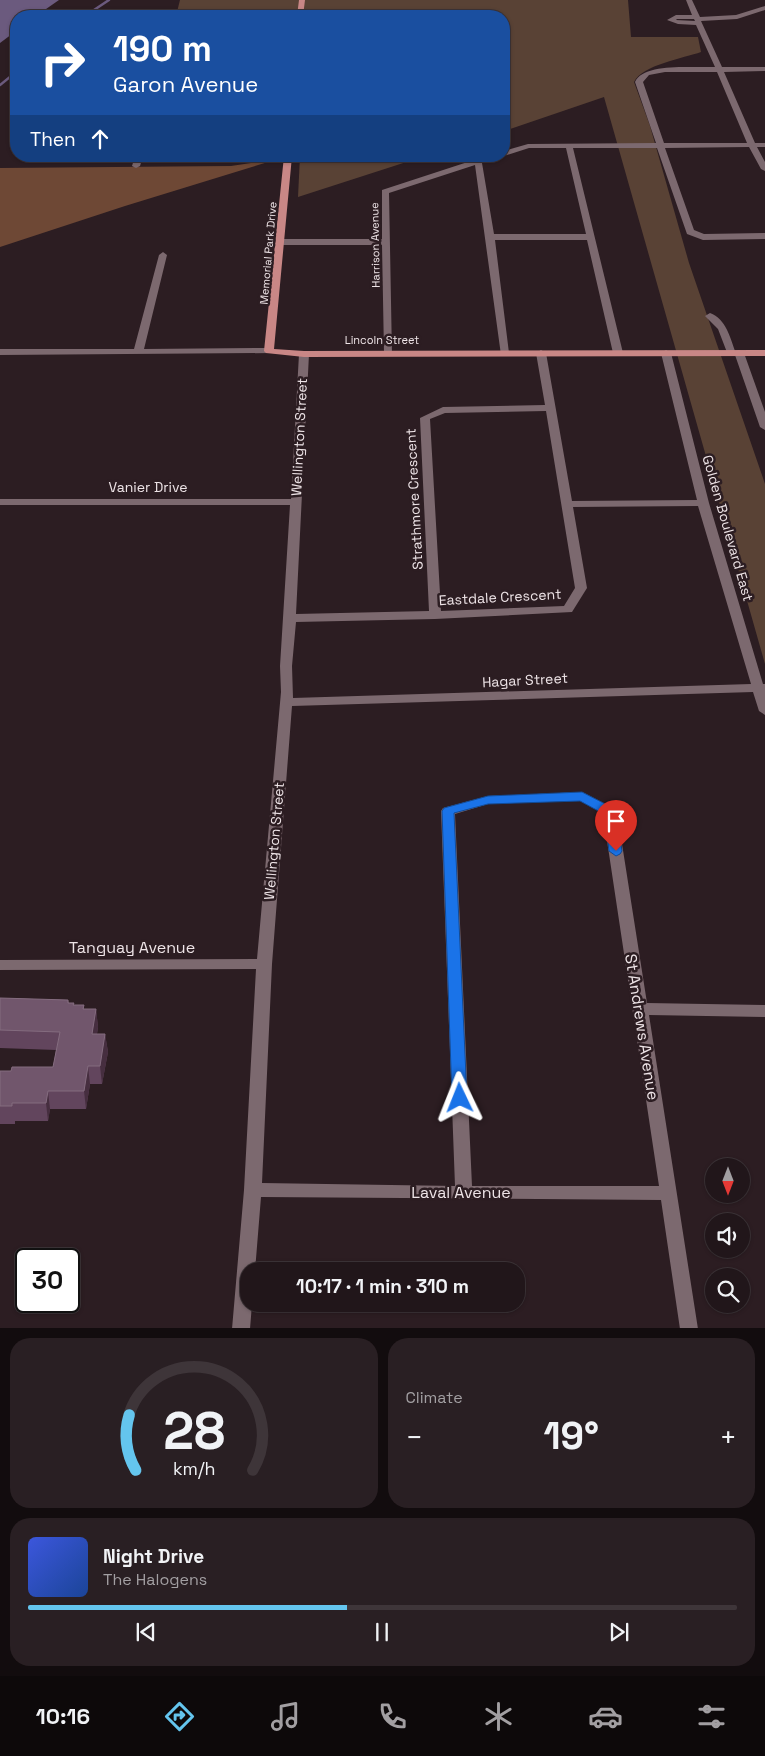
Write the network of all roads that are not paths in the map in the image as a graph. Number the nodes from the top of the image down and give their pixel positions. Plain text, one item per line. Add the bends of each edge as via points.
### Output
1 (689, 0) edge
2 (765, 8) edge
3 (698, 20) junction
4 (719, 70) junction
5 (765, 70) edge
6 (661, 145) junction
7 (752, 145) junction
8 (765, 145) edge
9 (569, 146) junction
10 (510, 152) edge
11 (137, 162) edge
12 (287, 162) edge
13 (478, 162) joint
14 (136, 166) dead end
15 (765, 169) edge
16 (765, 236) edge
17 (490, 237) junction
18 (590, 237) junction
19 (280, 242) junction
20 (385, 242) junction
21 (163, 255) dead end
22 (710, 316) dead end
23 (269, 351) junction
24 (0, 352) edge
25 (138, 352) junction
26 (389, 353) junction
27 (504, 353) junction
28 (541, 353) junction
29 (618, 353) junction
30 (666, 353) junction
31 (735, 353) junction
32 (765, 353) edge
33 (304, 354) junction
34 (551, 408) junction
35 (765, 427) edge
36 (0, 502) edge
37 (295, 502) junction
38 (703, 503) junction
39 (567, 504) junction
40 (435, 615) junction
41 (290, 618) junction
42 (762, 688) edge
43 (286, 702) junction
44 (765, 711) edge
45 (264, 964) junction
46 (0, 966) edge
47 (639, 1010) junction
48 (765, 1011) edge
49 (253, 1190) junction
50 (668, 1192) junction
51 (464, 1193) junction
52 (241, 1328) edge
53 (688, 1328) edge

1 - 3 street
2 - 3 street via 737,18
3 - 4 street
4 - 5 street
4 - 6 street via 666,70 650,72 641,78 639,82
4 - 7 street
6 - 7 street
6 - 9 street
6 - 16 street via 690,232 703,236
7 - 8 street
7 - 15 street
9 - 10 street via 528,146
9 - 18 street
11 - 14 street
12 - 19 main road, Memorial Park Drive
13 - 17 street
13 - 20 street, Harrison Avenue via 385,192
17 - 18 street
17 - 27 street
18 - 29 street
19 - 20 street
19 - 23 main road, Memorial Park Drive
20 - 26 street, Harrison Avenue
21 - 25 street
22 - 31 street via 722,328
23 - 25 street, Lincoln Street
23 - 33 main road, Lincoln Street
24 - 25 street, Lincoln Street
26 - 27 main road, Lincoln Street
26 - 33 main road, Lincoln Street
27 - 28 main road, Lincoln Street
28 - 29 main road, Lincoln Street
28 - 34 street, Eastdale Crescent
29 - 30 main road, Lincoln Street
30 - 31 main road, Lincoln Street
30 - 38 street, Golden Boulevard East
31 - 32 main road, Lincoln Street
31 - 35 street
33 - 37 street, Wellington Street
34 - 39 street, Eastdale Crescent
34 - 40 street, Strathmore Crescent via 443,410 426,418
36 - 37 street, Vanier Drive
37 - 41 street, Wellington Street
38 - 39 street
38 - 42 street, Golden Boulevard East
39 - 40 street, Eastdale Crescent via 581,588 568,609
40 - 41 street, Eastdale Crescent
41 - 43 street, Wellington Street
42 - 43 street, Hagar Street
42 - 44 street, Golden Boulevard East
43 - 45 street, Wellington Street
45 - 46 street, Tanguay Avenue
45 - 49 street, Wellington Street
47 - 48 street
47 - 50 street, St Andrews Avenue
47 - 51 street, St Andrews Avenue via 610,812 582,796 488,800 448,811
49 - 51 street, Laval Avenue
49 - 52 street, Wellington Street
50 - 51 street, Laval Avenue
50 - 53 street, St Andrews Avenue

